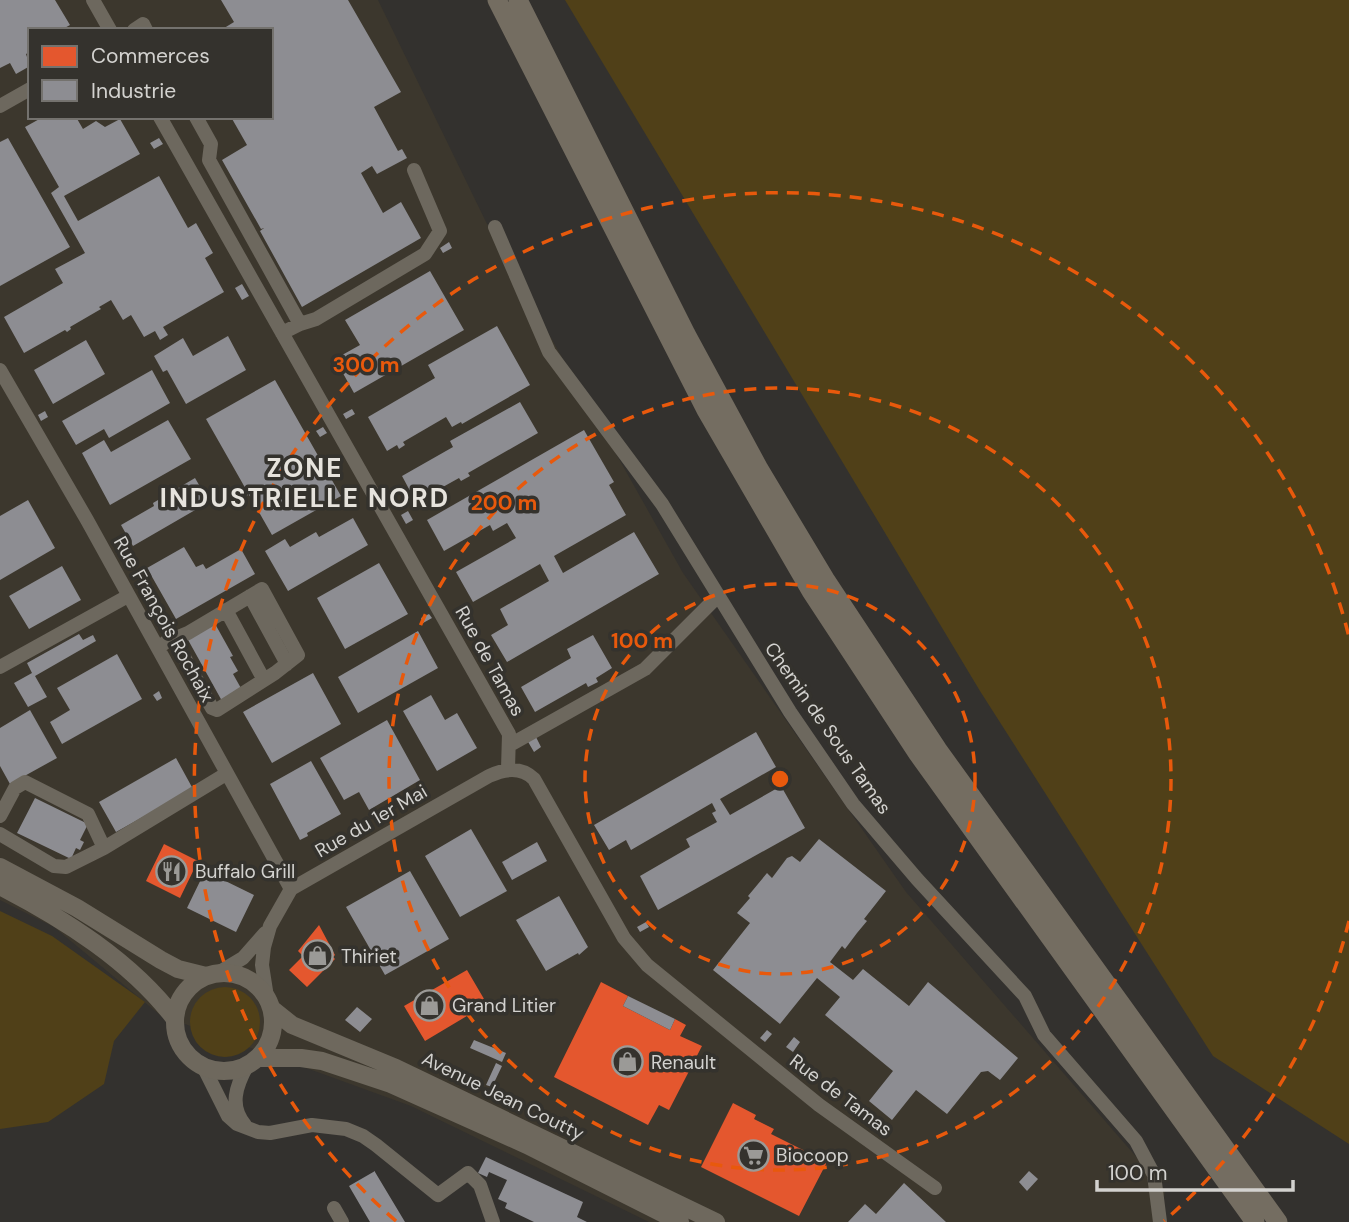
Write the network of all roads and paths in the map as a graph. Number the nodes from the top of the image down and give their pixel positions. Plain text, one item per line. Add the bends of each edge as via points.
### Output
1 (93, 0) edge
2 (497, 0) edge
3 (518, 0) edge
4 (109, 28) edge
5 (28, 90) edge
6 (0, 106) edge
7 (161, 119) edge
8 (196, 119) edge
9 (414, 170) dead end
10 (495, 227) dead end
11 (300, 324) junction
12 (282, 332) junction
13 (0, 370) edge
14 (128, 596) junction
15 (717, 597) junction
16 (226, 610) junction
17 (174, 639) junction
18 (158, 648) junction
19 (0, 667) edge
20 (264, 680) junction
21 (510, 745) junction
22 (508, 769) junction
23 (226, 774) junction
24 (0, 816) edge
25 (0, 834) edge
26 (104, 848) junction
27 (0, 867) edge
28 (0, 886) edge
29 (291, 889) junction
30 (270, 926) junction
31 (212, 974) junction
32 (269, 1003) junction
33 (175, 1019) junction
34 (252, 1062) junction
35 (204, 1068) junction
36 (248, 1129) junction
37 (935, 1188) dead end
38 (334, 1208) dead end
39 (342, 1222) edge
40 (493, 1222) edge
41 (680, 1222) edge
42 (716, 1222) edge
43 (1160, 1222) edge
44 (1255, 1222) edge
45 (1278, 1222) edge

1 - 4 street
2 - 44 highway via 700,398 811,591 918,754
3 - 45 highway via 686,334 825,579 938,750
5 - 6 street
7 - 12 street, Rue de Tamas
8 - 11 street via 211,145 209,160
9 - 11 street via 440,231 425,254
10 - 15 street, Chemin de Sous Tamas via 549,352 662,504
11 - 12 street
12 - 21 street, Rue de Tamas via 509,734
13 - 14 street, Rue François Rochaix
14 - 18 street, Rue François Rochaix
14 - 19 street
15 - 21 street via 645,669
15 - 43 street, Chemin de Sous Tamas via 853,804 1025,996 1044,1035 1136,1140 1154,1175
16 - 17 street
16 - 20 street
16 - 20 street via 262,589 298,655
17 - 18 street
17 - 20 street via 212,708 217,710
18 - 23 street, Rue François Rochaix
21 - 22 street, Rue de Tamas
22 - 29 street, Rue du 1er Mai
22 - 37 street, Rue de Tamas via 534,779 624,938 647,965 819,1105
23 - 26 street
23 - 29 street, Rue François Rochaix
24 - 26 street via 15,788 25,782 88,814
25 - 26 street via 54,866 66,867
27 - 31 main road via 178,969
28 - 33 main road via 52,914 105,951
29 - 30 street
30 - 31 street via 243,958
30 - 32 street via 262,965
31 - 32 main road via 246,978
31 - 33 main road via 184,993
32 - 34 main road via 272,1035
32 - 42 main road, Avenue Jean Coutty via 292,1025 396,1068
33 - 35 main road via 182,1048
34 - 35 main road via 225,1071
34 - 36 street via 236,1089 235,1100 239,1118
34 - 41 main road, Avenue Jean Coutty via 322,1061 391,1084 527,1145
35 - 36 street via 228,1116
36 - 40 street via 271,1133 312,1125 346,1129 369,1140 438,1195 467,1173 480,1185
38 - 39 street

